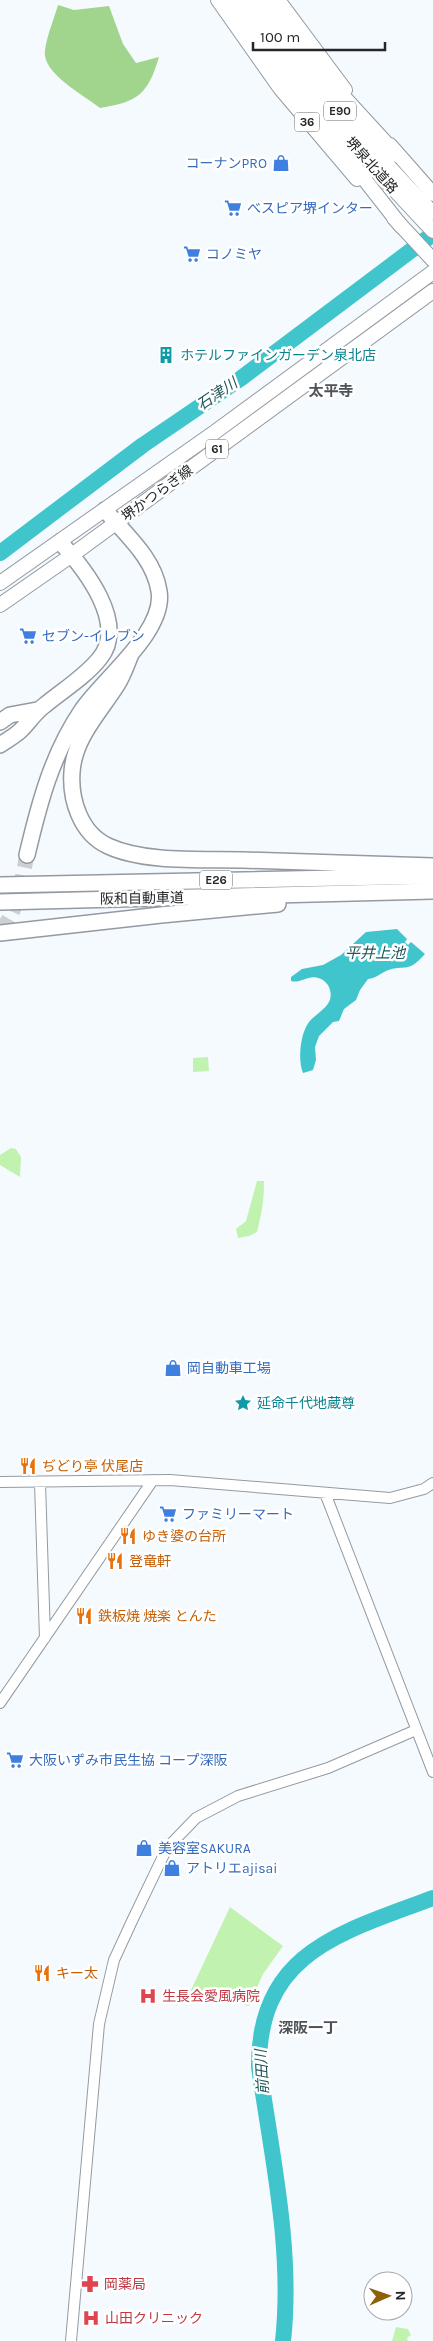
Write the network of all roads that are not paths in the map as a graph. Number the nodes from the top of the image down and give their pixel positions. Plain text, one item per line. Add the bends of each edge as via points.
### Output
1 (218, 0) edge
2 (256, 0) edge
3 (268, 0) edge
4 (278, 0) edge
5 (236, 3) edge
6 (397, 154) junction
7 (433, 194) edge
8 (433, 213) edge
9 (405, 230) junction
10 (433, 231) edge
11 (432, 263) edge
12 (433, 291) edge
13 (105, 510) junction
14 (116, 523) junction
15 (60, 542) junction
16 (72, 555) junction
17 (0, 584) edge
18 (0, 605) edge
19 (132, 654) junction
20 (37, 710) junction
21 (0, 722) edge
22 (0, 745) edge
23 (27, 855) tunnel mouth
24 (433, 866) edge
25 (433, 876) edge
26 (0, 885) edge
27 (430, 891) edge
28 (0, 902) edge
29 (0, 933) edge
30 (153, 1480) junction
31 (0, 1482) edge
32 (40, 1483) junction
33 (433, 1483) edge
34 (325, 1493) junction
35 (45, 1638) junction
36 (0, 1703) edge
37 (416, 1730) junction
38 (433, 1772) edge
39 (71, 2341) edge

1 - 9 main road, 36 via 310,125
2 - 8 main road, 堺泉北道路 / E90 via 342,114
3 - 6 main road via 321,72
4 - 6 main road
5 - 9 main road via 284,78
5 - 10 main road, 堺泉北道路 / E90 via 368,163
6 - 7 main road
9 - 11 main road, 36
11 - 13 main road, 堺かつらぎ線 / 61
12 - 14 main road, 堺かつらぎ線 / 61
13 - 14 highway
13 - 15 main road, 堺かつらぎ線 / 61
14 - 16 main road, 堺かつらぎ線 / 61
14 - 19 highway via 140,550 155,575 160,593 150,630
15 - 16 highway
15 - 17 main road, 堺かつらぎ線 / 61
16 - 18 main road, 堺かつらぎ線 / 61
16 - 20 highway via 104,606 109,626 108,643 89,670
19 - 23 highway via 107,678 66,737 42,793
19 - 24 highway via 118,684 79,744 72,770 72,791 78,815 90,832 106,845 123,851 180,858
20 - 21 highway via 10,715
20 - 22 highway via 21,730
25 - 26 highway, 阪和自動車道 / E26
27 - 28 highway, 阪和自動車道 / E26
27 - 29 highway
30 - 32 street
30 - 34 street
30 - 35 street
31 - 32 street
32 - 35 street
33 - 34 street via 390,1498
34 - 37 street
35 - 36 street
37 - 38 street
37 - 39 street via 328,1768 238,1796 196,1818 167,1848 114,1960 102,2003

